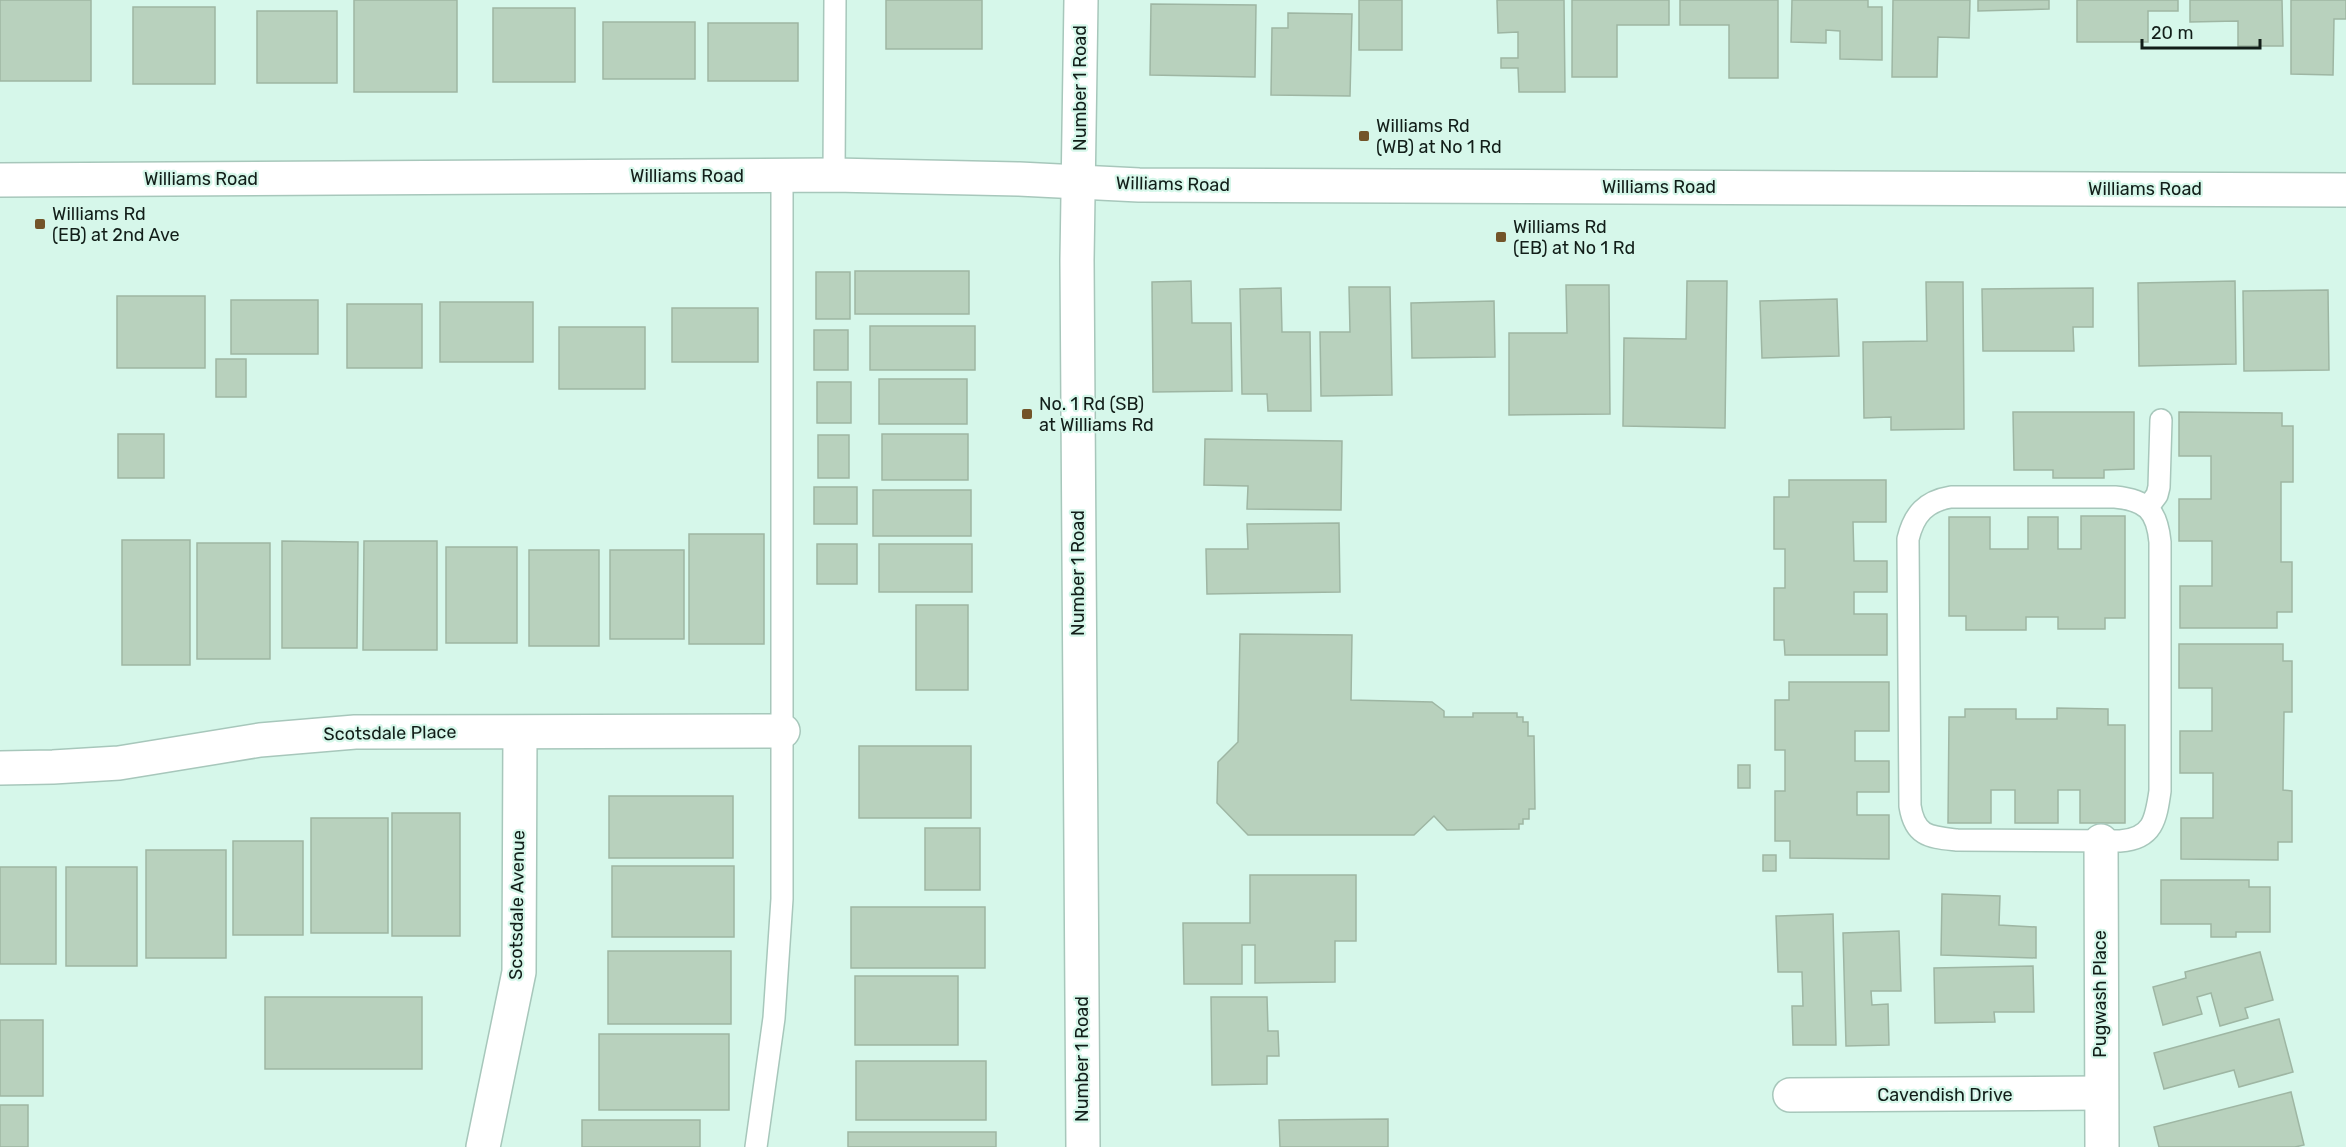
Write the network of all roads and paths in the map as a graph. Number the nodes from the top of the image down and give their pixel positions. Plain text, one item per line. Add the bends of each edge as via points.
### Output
1 (835, 0) edge
2 (1081, 0) edge
3 (782, 176) junction
4 (834, 176) junction
5 (0, 180) edge
6 (1079, 181) junction
7 (2346, 190) edge
8 (2161, 420) dead end
9 (2148, 507) junction
10 (783, 730) junction
11 (520, 732) junction
12 (0, 768) edge
13 (2101, 841) junction
14 (2100, 1093) junction
15 (1790, 1095) dead end
16 (483, 1147) edge
17 (756, 1147) edge
18 (1083, 1147) edge
19 (2102, 1147) edge

1 - 4 lane
2 - 6 street, Number 1 Road
3 - 4 street, Williams Road
3 - 5 street, Williams Road
3 - 10 lane
4 - 6 street, Williams Road
6 - 7 street, Williams Road via 1139,185
6 - 18 street, Number 1 Road
8 - 9 lane via 2159,487
9 - 13 lane via 2156,517 2160,542 2160,791 2154,821 2145,833 2131,840
9 - 13 lane via 2115,497 1951,497 1928,504 1915,518 1908,539 1910,806 1916,825 1931,837 1957,840
10 - 11 street, Scotsdale Place
10 - 17 lane via 779,968
11 - 12 street, Scotsdale Place via 305,735 119,763
11 - 16 street, Scotsdale Avenue via 519,972
13 - 14 street, Pugwash Place
14 - 15 street, Cavendish Drive
14 - 19 street, Pugwash Place

